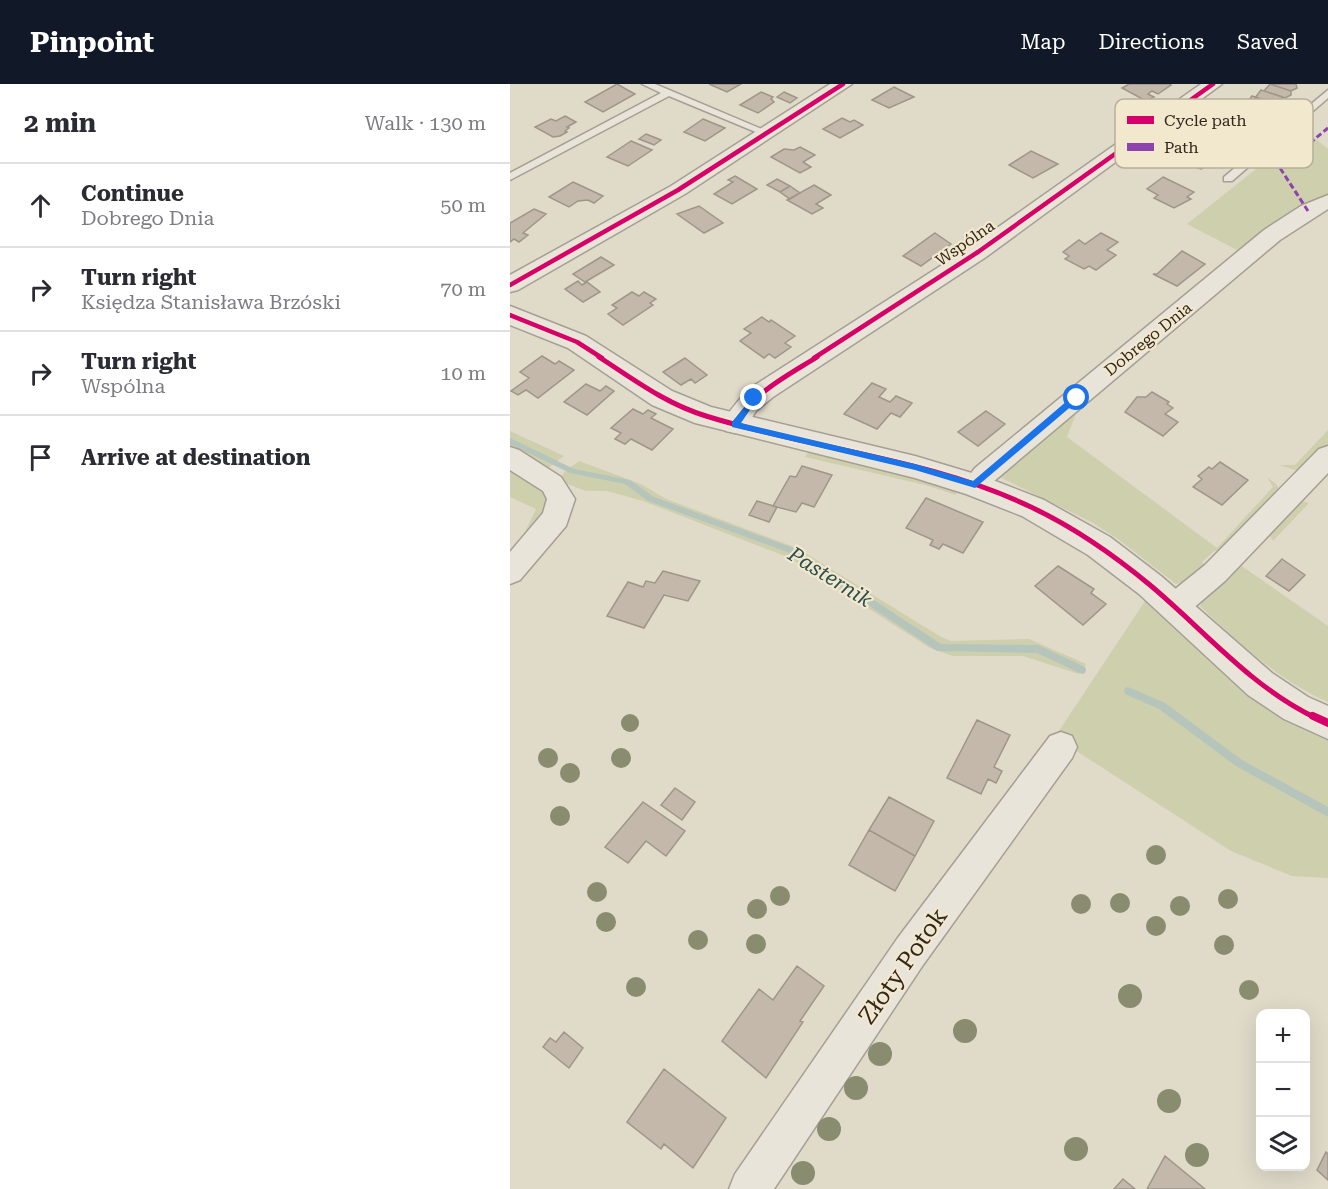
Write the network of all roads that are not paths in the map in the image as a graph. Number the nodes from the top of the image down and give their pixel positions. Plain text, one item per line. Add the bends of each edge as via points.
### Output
1 (646, 84) edge
2 (843, 84) edge
3 (1213, 84) edge
4 (668, 93) junction
5 (1328, 93) edge
6 (1192, 99) edge
7 (1313, 106) edge
8 (766, 133) junction
9 (1115, 154) edge
10 (1241, 168) edge
11 (510, 177) edge
12 (1228, 179) dead end
13 (1328, 201) edge
14 (510, 285) edge
15 (510, 315) edge
16 (735, 424) junction
17 (1328, 456) edge
18 (510, 457) edge
19 (975, 485) junction
20 (510, 572) edge
21 (1174, 607) junction
22 (1328, 723) edge
23 (1061, 747) dead end
24 (750, 1189) edge

1 - 4 lane
2 - 8 street
3 - 6 street, Wspólna
4 - 8 lane
4 - 11 lane
5 - 7 lane
8 - 14 street via 678,189
9 - 16 street, Wspólna via 978,252 764,391 747,405
10 - 12 lane
13 - 19 street, Dobrego Dnia via 1272,235
15 - 16 street via 577,342 662,398
16 - 19 street
17 - 21 street via 1215,573
18 - 20 street via 552,484 561,499 556,518
19 - 21 street via 1066,525 1099,546
21 - 22 street via 1260,684
23 - 24 street, Złoty Potok via 910,952

